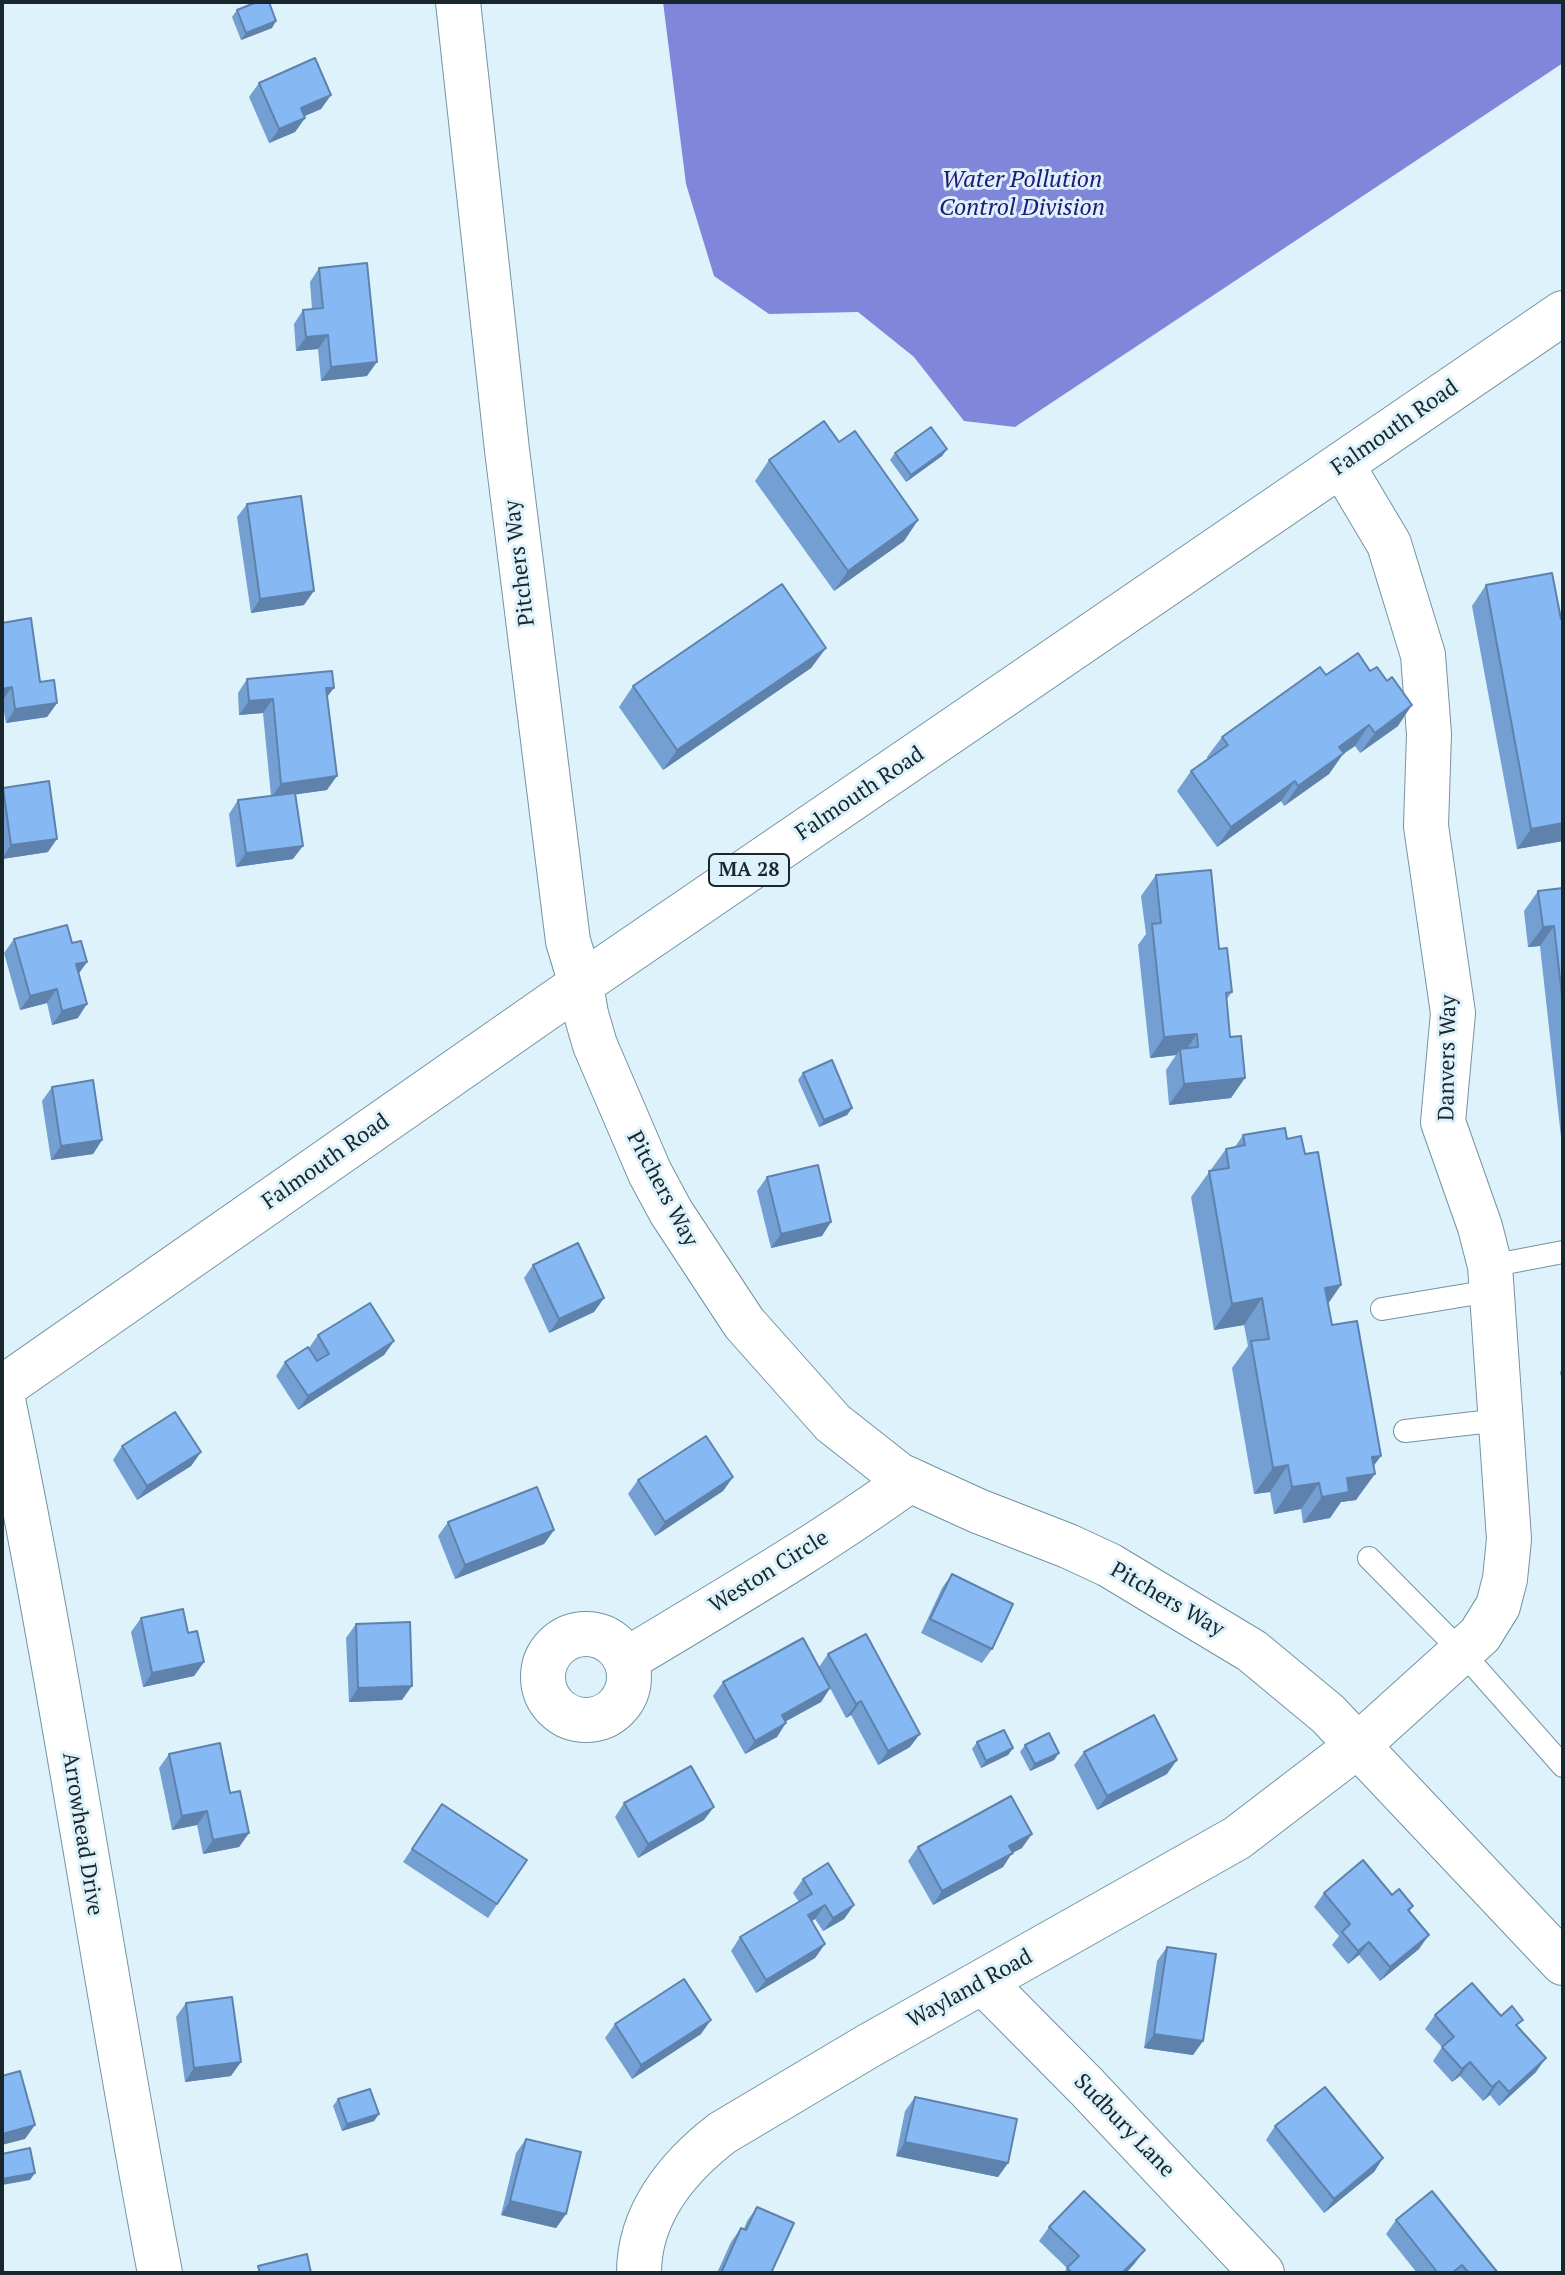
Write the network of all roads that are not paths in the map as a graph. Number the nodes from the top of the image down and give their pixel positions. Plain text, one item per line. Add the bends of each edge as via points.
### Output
1 (458, 2) edge
2 (1563, 313) edge
3 (1342, 465) junction
4 (581, 984) junction
5 (1563, 1252) edge
6 (1490, 1279) junction
7 (1382, 1309) dead end
8 (2, 1388) edge
9 (2, 1395) edge
10 (1500, 1420) junction
11 (1405, 1431) dead end
12 (910, 1480) junction
13 (1369, 1558) dead end
14 (1462, 1652) junction
15 (626, 1660) dead end
16 (1356, 1747) junction
17 (1563, 1766) edge
18 (1563, 1963) edge
19 (983, 1982) junction
20 (160, 2273) edge
21 (639, 2273) edge
22 (1262, 2273) edge

1 - 4 main road, Pitchers Way via 527,620 568,941
2 - 3 main road, Falmouth Road / MA 28
3 - 4 main road, Falmouth Road / MA 28
3 - 6 main road, Danvers Way via 1389,544 1423,655 1429,734 1426,826 1453,1013 1443,1122 1480,1227
4 - 8 main road, Falmouth Road / MA 28
4 - 12 main road, Pitchers Way via 595,1045 644,1162 720,1289 833,1423
5 - 6 lane
6 - 7 lane
6 - 10 main road, Danvers Way
9 - 20 main road, Arrowhead Drive via 59,1682 94,1911
10 - 11 lane
10 - 14 main road, Danvers Way via 1509,1539 1505,1579 1498,1606
12 - 15 main road, Weston Circle
12 - 16 main road, Pitchers Way via 1109,1565 1197,1616 1296,1686
13 - 14 lane
14 - 16 main road, Danvers Way
14 - 17 lane
16 - 18 main road, Pitchers Way
16 - 19 main road, Wayland Road via 1237,1838
19 - 21 main road, Wayland Road via 701,2149 678,2173 648,2224
19 - 22 main road, Sudbury Lane

